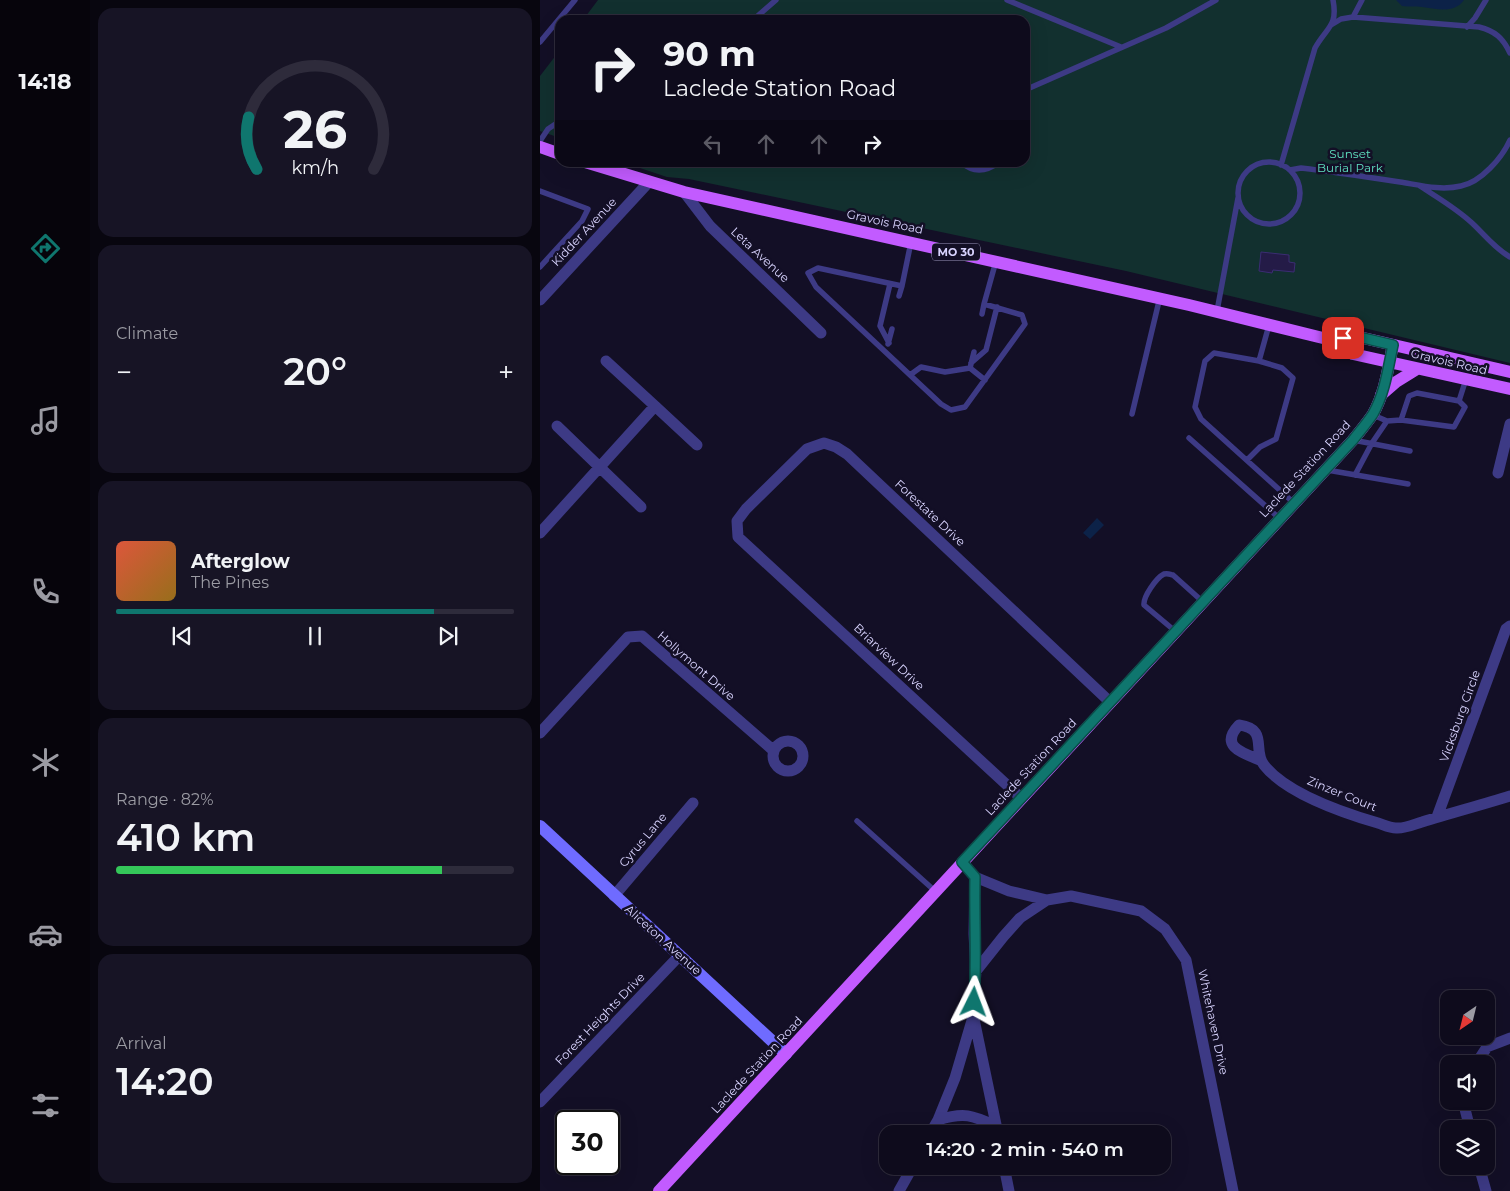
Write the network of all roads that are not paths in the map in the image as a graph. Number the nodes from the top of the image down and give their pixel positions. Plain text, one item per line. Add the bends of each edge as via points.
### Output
1 (575, 0) edge
2 (776, 0) edge
3 (1007, 0) edge
4 (1216, 0) edge
5 (1333, 0) edge
6 (1362, 0) edge
7 (1486, 0) edge
8 (562, 15) edge
9 (759, 15) edge
10 (1353, 17) junction
11 (555, 24) edge
12 (1331, 25) junction
13 (1467, 27) junction
14 (540, 42) edge
15 (1121, 47) junction
16 (1510, 53) edge
17 (1030, 88) edge
18 (555, 124) edge
19 (1510, 140) edge
20 (540, 141) edge
21 (540, 147) edge
22 (555, 152) edge
23 (1281, 165) junction
24 (600, 167) edge
25 (967, 167) edge
26 (993, 167) edge
27 (1290, 170) junction
28 (648, 183) junction
29 (1417, 184) junction
30 (540, 191) edge
31 (684, 192) junction
32 (1238, 194) junction
33 (911, 242) junction
34 (1510, 257) edge
35 (996, 261) junction
36 (540, 266) edge
37 (890, 284) junction
38 (902, 286) junction
39 (899, 296) dead end
40 (1160, 297) junction
41 (540, 300) edge
42 (984, 304) junction
43 (997, 307) junction
44 (1217, 311) junction
45 (982, 314) dead end
46 (1269, 325) junction
47 (892, 329) dead end
48 (821, 333) dead end
49 (1327, 339) junction
50 (889, 342) junction
51 (1393, 345) junction
52 (974, 352) dead end
53 (886, 353) junction
54 (1259, 360) junction
55 (606, 361) dead end
56 (1389, 362) junction
57 (970, 365) junction
58 (1417, 369) junction
59 (1510, 372) edge
60 (910, 375) junction
61 (1466, 379) junction
62 (985, 380) junction
63 (1510, 389) edge
64 (1381, 395) junction
65 (1459, 401) junction
66 (655, 406) junction
67 (1132, 414) dead end
68 (1372, 414) junction
69 (1401, 420) junction
70 (1387, 421) junction
71 (1510, 424) edge
72 (556, 426) dead end
73 (1189, 438) dead end
74 (1353, 440) junction
75 (1372, 444) junction
76 (697, 445) dead end
77 (1410, 451) dead end
78 (1247, 460) junction
79 (600, 466) junction
80 (1325, 469) junction
81 (1498, 473) dead end
82 (1355, 475) junction
83 (1408, 484) dead end
84 (1294, 502) junction
85 (641, 507) dead end
86 (1279, 518) junction
87 (540, 533) edge
88 (738, 537) joint
89 (1202, 601) junction
90 (1510, 626) edge
91 (1175, 632) junction
92 (1110, 702) junction
93 (540, 733) edge
94 (774, 751) dead end
95 (1260, 760) dead end
96 (1510, 796) edge
97 (1021, 798) junction
98 (694, 803) dead end
99 (1437, 817) junction
100 (857, 821) dead end
101 (540, 826) edge
102 (962, 862) junction
103 (975, 877) junction
104 (935, 891) junction
105 (614, 896) junction
106 (1047, 900) junction
107 (680, 955) junction
108 (976, 971) junction
109 (973, 1017) junction
110 (1510, 1038) edge
111 (786, 1054) junction
112 (1482, 1055) edge
113 (541, 1099) edge
114 (938, 1120) junction
115 (935, 1125) edge
116 (989, 1125) edge
117 (996, 1125) edge
118 (908, 1175) edge
119 (1006, 1175) edge
120 (1482, 1175) edge
121 (659, 1191) edge
122 (899, 1191) edge
123 (1009, 1191) edge
124 (1234, 1191) edge
125 (1486, 1191) edge

1 - 8 lane
2 - 9 lane
3 - 15 lane
4 - 15 lane via 1166,28
5 - 12 lane via 1336,14
6 - 10 lane
7 - 13 lane
10 - 12 lane
10 - 13 lane
11 - 14 lane
12 - 23 lane via 1316,48
13 - 16 lane via 1491,30
15 - 17 lane
18 - 20 lane via 548,128
19 - 29 lane via 1495,164 1462,186 1438,188
21 - 22 main road
23 - 27 lane
23 - 32 lane via 1271,162 1252,168 1244,175
24 - 28 main road, Gravois Road / MO 30
25 - 26 lane via 984,170
27 - 29 lane via 1301,168
27 - 32 lane via 1300,187 1300,198 1291,216 1282,221 1262,223 1253,219 1245,213
28 - 31 main road, Gravois Road / MO 30
28 - 41 street, Kidder Avenue
29 - 34 lane via 1452,205 1494,247
30 - 36 lane via 588,209 582,221
31 - 33 main road, Gravois Road / MO 30
31 - 48 street, Leta Avenue via 710,226
32 - 44 lane
33 - 35 main road, Gravois Road / MO 30
33 - 38 lane
35 - 40 main road, Gravois Road / MO 30
35 - 42 lane
37 - 38 lane
37 - 50 lane via 880,326
37 - 53 lane via 818,268 808,273 816,287
38 - 39 lane
40 - 44 main road, Gravois Road / MO 30
40 - 67 lane
42 - 43 lane
42 - 45 lane
43 - 57 lane via 986,350
43 - 62 lane via 1022,315 1025,324
44 - 46 main road, Gravois Road / MO 30
46 - 49 main road, Gravois Road / MO 30
46 - 54 lane
47 - 50 lane
49 - 51 main road, Gravois Road / MO 30 via 1359,337
49 - 56 main road, Gravois Road / MO 30 via 1352,354
50 - 53 lane
51 - 56 main road, Laclede Station Road
51 - 59 main road, Gravois Road / MO 30
52 - 57 lane
53 - 60 lane
54 - 78 lane via 1282,368 1293,378 1276,439 1260,447
54 - 78 lane via 1214,353 1205,361 1195,407 1201,419
55 - 66 street
56 - 58 main road, Gravois Road / MO 30
56 - 64 main road, Laclede Station Road
57 - 60 lane via 945,372 921,368
57 - 62 lane
58 - 61 main road, Gravois Road / MO 30
58 - 64 main road
60 - 62 lane via 951,410 966,407
61 - 63 main road, Gravois Road / MO 30
61 - 65 lane
64 - 68 main road, Laclede Station Road
65 - 69 lane via 1417,393 1409,396
65 - 69 lane via 1465,407 1454,428
66 - 76 street
66 - 79 street
68 - 70 lane
68 - 74 main road, Laclede Station Road
69 - 70 lane
70 - 75 lane
71 - 81 street
72 - 79 street
73 - 86 lane
74 - 75 lane
74 - 80 main road, Laclede Station Road
75 - 77 lane
75 - 82 lane
78 - 84 lane
79 - 85 street
79 - 87 street
80 - 82 lane
80 - 84 main road, Laclede Station Road
82 - 83 lane
84 - 86 main road, Laclede Station Road
86 - 89 main road, Laclede Station Road
88 - 92 street, Forestate Drive via 737,522 746,510 807,449 824,443 836,447
88 - 97 street, Briarview Drive
89 - 91 main road, Laclede Station Road
89 - 91 lane via 1173,575 1163,575 1146,594 1144,605
90 - 99 street, Vicksburg Circle via 1506,629
91 - 92 main road, Laclede Station Road
92 - 97 main road, Laclede Station Road
93 - 94 street, Hollymont Drive via 628,637 642,636
95 - 99 street, Zinzer Court via 1287,785 1354,816 1398,829
96 - 99 street, Zinzer Court
97 - 102 main road, Laclede Station Road
98 - 105 street, Cyrus Lane
100 - 104 lane
101 - 105 street, Aliceton Avenue
102 - 103 street, Whitehaven Drive
102 - 104 main road, Laclede Station Road
103 - 106 street, Whitehaven Drive
103 - 108 street
104 - 111 main road, Laclede Station Road
105 - 107 street, Aliceton Avenue
106 - 108 street, Whitehaven Drive via 1020,918
106 - 124 street, Whitehaven Drive via 1070,896 1141,911 1165,929 1186,960
107 - 111 street, Aliceton Avenue
107 - 113 street, Forest Heights Drive
108 - 109 street
109 - 114 street via 955,1078
109 - 117 street
110 - 112 street via 1487,1048
111 - 121 main road, Laclede Station Road
114 - 115 street
114 - 116 street via 956,1115 976,1117
118 - 122 street
119 - 123 street
120 - 125 street

